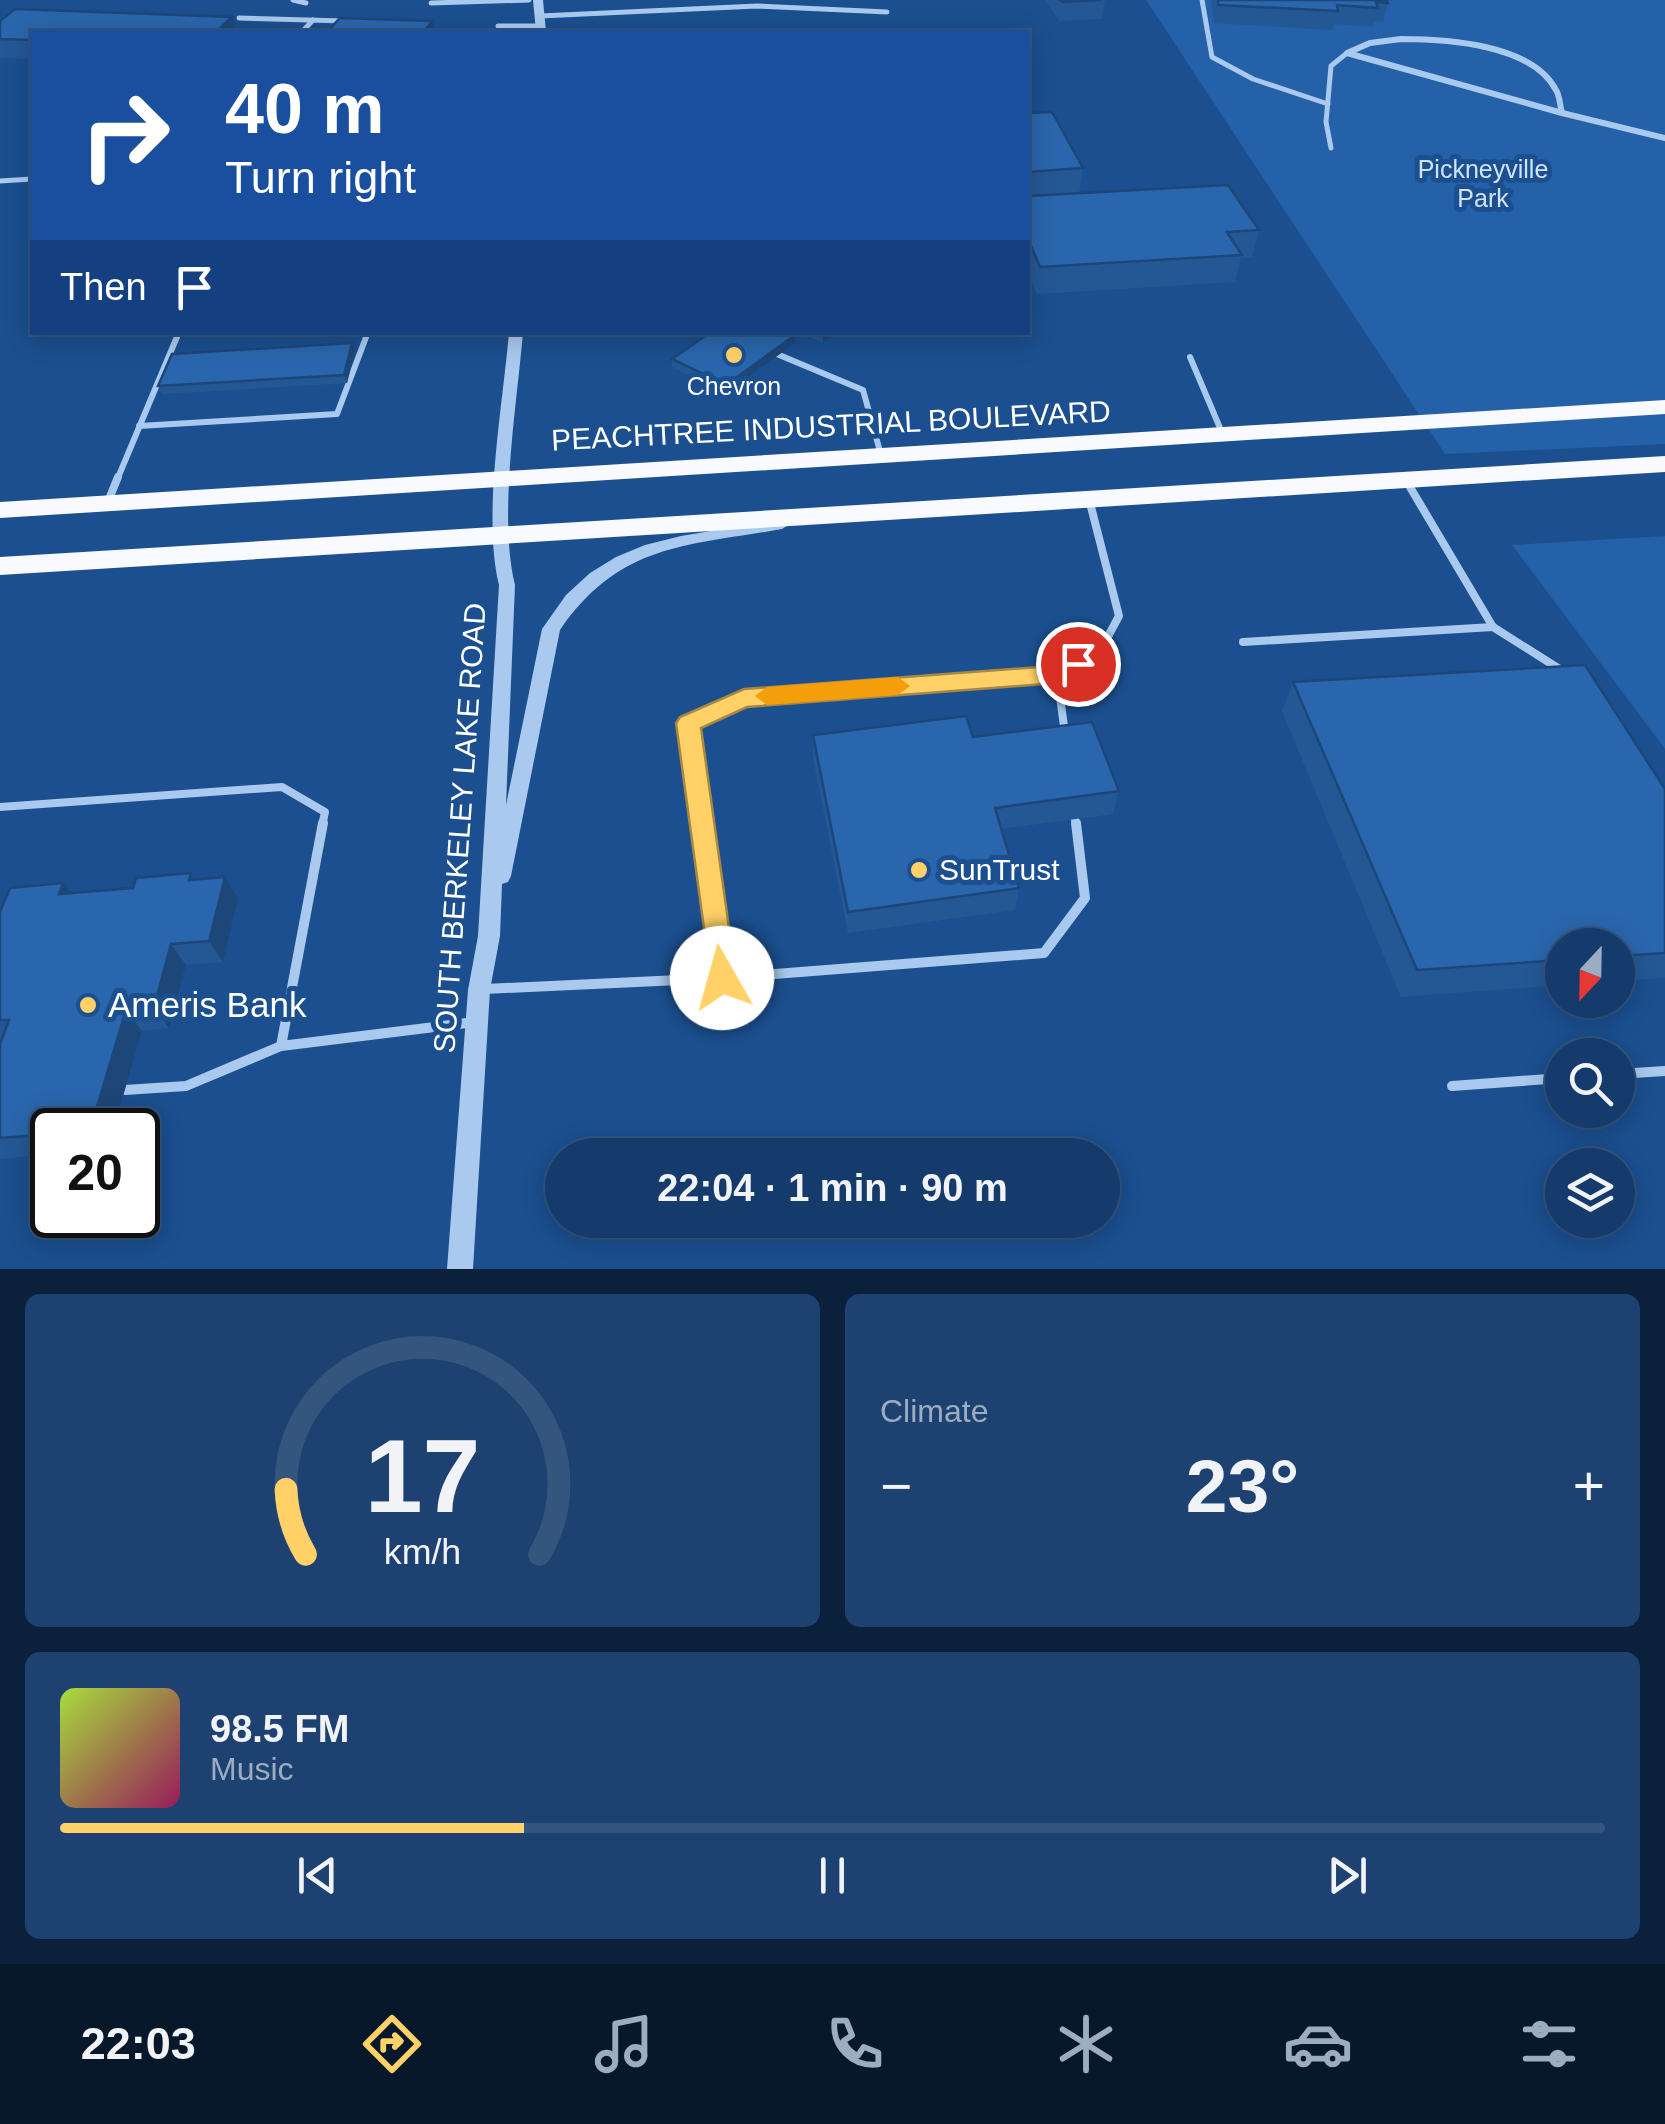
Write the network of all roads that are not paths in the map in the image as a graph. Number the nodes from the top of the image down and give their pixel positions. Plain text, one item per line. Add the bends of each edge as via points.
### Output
1 (294, 0) edge
2 (529, 0) edge
3 (538, 0) edge
4 (1202, 0) edge
5 (450, 1) edge
6 (306, 3) dead end
7 (431, 3) dead end
8 (887, 12) dead end
9 (239, 18) dead end
10 (313, 20) junction
11 (348, 21) edge
12 (541, 25) edge
13 (498, 26) dead end
14 (304, 30) edge
15 (1347, 53) junction
16 (1328, 104) junction
17 (1562, 115) junction
18 (1665, 138) edge
19 (1331, 148) dead end
20 (30, 180) edge
21 (0, 181) edge
22 (178, 335) edge
23 (367, 335) edge
24 (516, 335) edge
25 (760, 347) edge
26 (1190, 357) dead end
27 (1665, 406) edge
28 (140, 426) junction
29 (1223, 435) junction
30 (882, 454) junction
31 (1665, 464) edge
32 (505, 476) junction
33 (1405, 478) junction
34 (1088, 498) junction
35 (107, 504) junction
36 (0, 510) edge
37 (805, 519) junction
38 (502, 536) junction
39 (0, 566) edge
40 (1493, 627) junction
41 (1243, 642) dead end
42 (1057, 674) junction
43 (1571, 677) edge
44 (1066, 748) edge
45 (0, 807) edge
46 (1075, 819) edge
47 (489, 936) junction
48 (722, 978) junction
49 (480, 990) junction
50 (477, 1022) junction
51 (281, 1046) junction
52 (1665, 1071) edge
53 (1635, 1073) edge
54 (1545, 1079) edge
55 (1452, 1086) dead end
56 (125, 1090) dead end
57 (460, 1269) edge

1 - 6 lane
2 - 5 lane
3 - 12 street
4 - 16 lane via 1212,58
5 - 7 lane
8 - 12 lane via 686,7
9 - 10 lane
10 - 11 lane
10 - 14 lane
12 - 13 lane
15 - 16 lane via 1332,66
15 - 17 street
15 - 17 street via 1360,44 1419,37 1493,50 1544,74 1563,102
16 - 19 lane
17 - 18 street
20 - 21 lane
22 - 28 lane
23 - 28 lane via 337,414
24 - 32 street, SOUTH BERKELEY LAKE ROAD
25 - 30 lane via 863,390
26 - 29 lane
27 - 29 highway, PEACHTREE INDUSTRIAL BOULEVARD
28 - 35 lane
29 - 30 highway, PEACHTREE INDUSTRIAL BOULEVARD
30 - 32 highway, PEACHTREE INDUSTRIAL BOULEVARD
31 - 33 highway
32 - 35 highway, PEACHTREE INDUSTRIAL BOULEVARD
32 - 38 street, SOUTH BERKELEY LAKE ROAD
33 - 34 highway
33 - 40 lane
34 - 37 highway
34 - 42 lane via 1118,616 1099,653
35 - 36 highway, PEACHTREE INDUSTRIAL BOULEVARD
37 - 38 highway
37 - 47 street via 630,554 568,598 551,630
38 - 39 highway
38 - 47 street, SOUTH BERKELEY LAKE ROAD via 500,573 507,584
40 - 41 lane
40 - 43 lane
42 - 44 lane
42 - 48 lane via 744,698 688,723
45 - 51 lane via 282,788 325,812
46 - 48 lane via 1085,898 1044,953
47 - 49 street, SOUTH BERKELEY LAKE ROAD
48 - 49 lane
49 - 50 street, SOUTH BERKELEY LAKE ROAD
50 - 51 lane
50 - 57 street, SOUTH BERKELEY LAKE ROAD
51 - 56 lane via 186,1086
52 - 53 lane
54 - 55 lane

